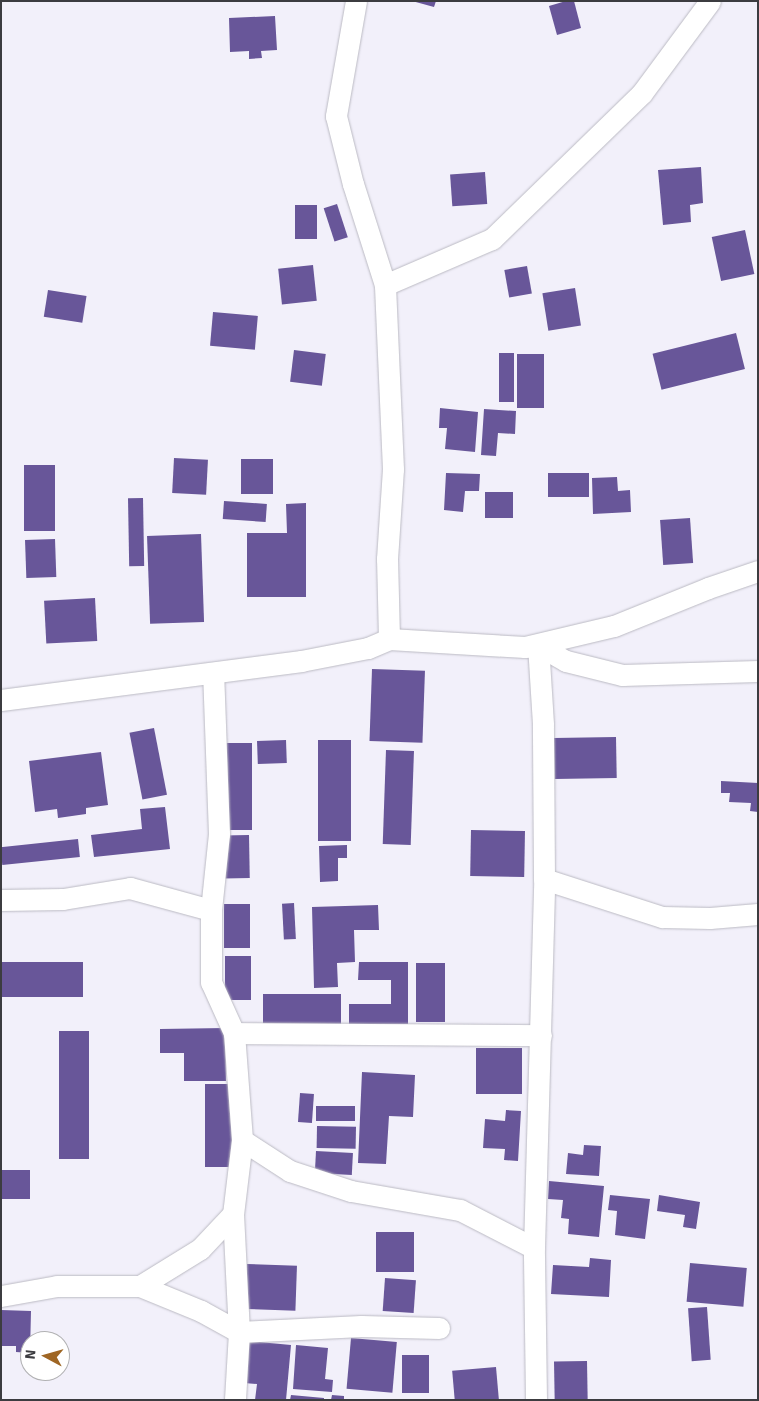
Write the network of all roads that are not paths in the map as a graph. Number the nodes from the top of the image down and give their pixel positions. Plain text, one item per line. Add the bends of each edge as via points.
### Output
1 (356, 1) edge
2 (710, 1) edge
3 (385, 285) junction
4 (758, 572) edge
5 (388, 639) junction
6 (538, 645) junction
7 (758, 671) edge
8 (213, 673) junction
9 (1, 700) edge
10 (544, 879) junction
11 (1, 900) edge
12 (211, 910) junction
13 (758, 914) edge
14 (234, 1033) junction
15 (540, 1035) junction
16 (242, 1140) junction
17 (232, 1214) junction
18 (534, 1248) junction
19 (140, 1286) junction
20 (1, 1296) edge
21 (439, 1328) dead end
22 (239, 1332) junction
23 (235, 1400) edge
24 (536, 1400) edge

1 - 3 street via 336,116 353,184
2 - 3 street via 642,93 492,239
3 - 5 street via 393,469 387,559
4 - 6 street via 708,588 614,626
5 - 6 street via 455,646
5 - 8 street via 359,650
6 - 7 street via 566,661 622,675
6 - 10 street via 543,724
8 - 9 street
8 - 12 street via 219,834
10 - 13 street via 662,917
10 - 15 street
11 - 12 street via 64,899 130,888
12 - 14 street via 211,982
14 - 15 street
14 - 16 street
15 - 18 street
16 - 17 street
16 - 18 street via 290,1171 351,1191 460,1210
17 - 19 street via 200,1249
17 - 22 street
18 - 24 street
19 - 20 street via 57,1286
19 - 22 street via 201,1311
21 - 22 street via 361,1326
22 - 23 street

